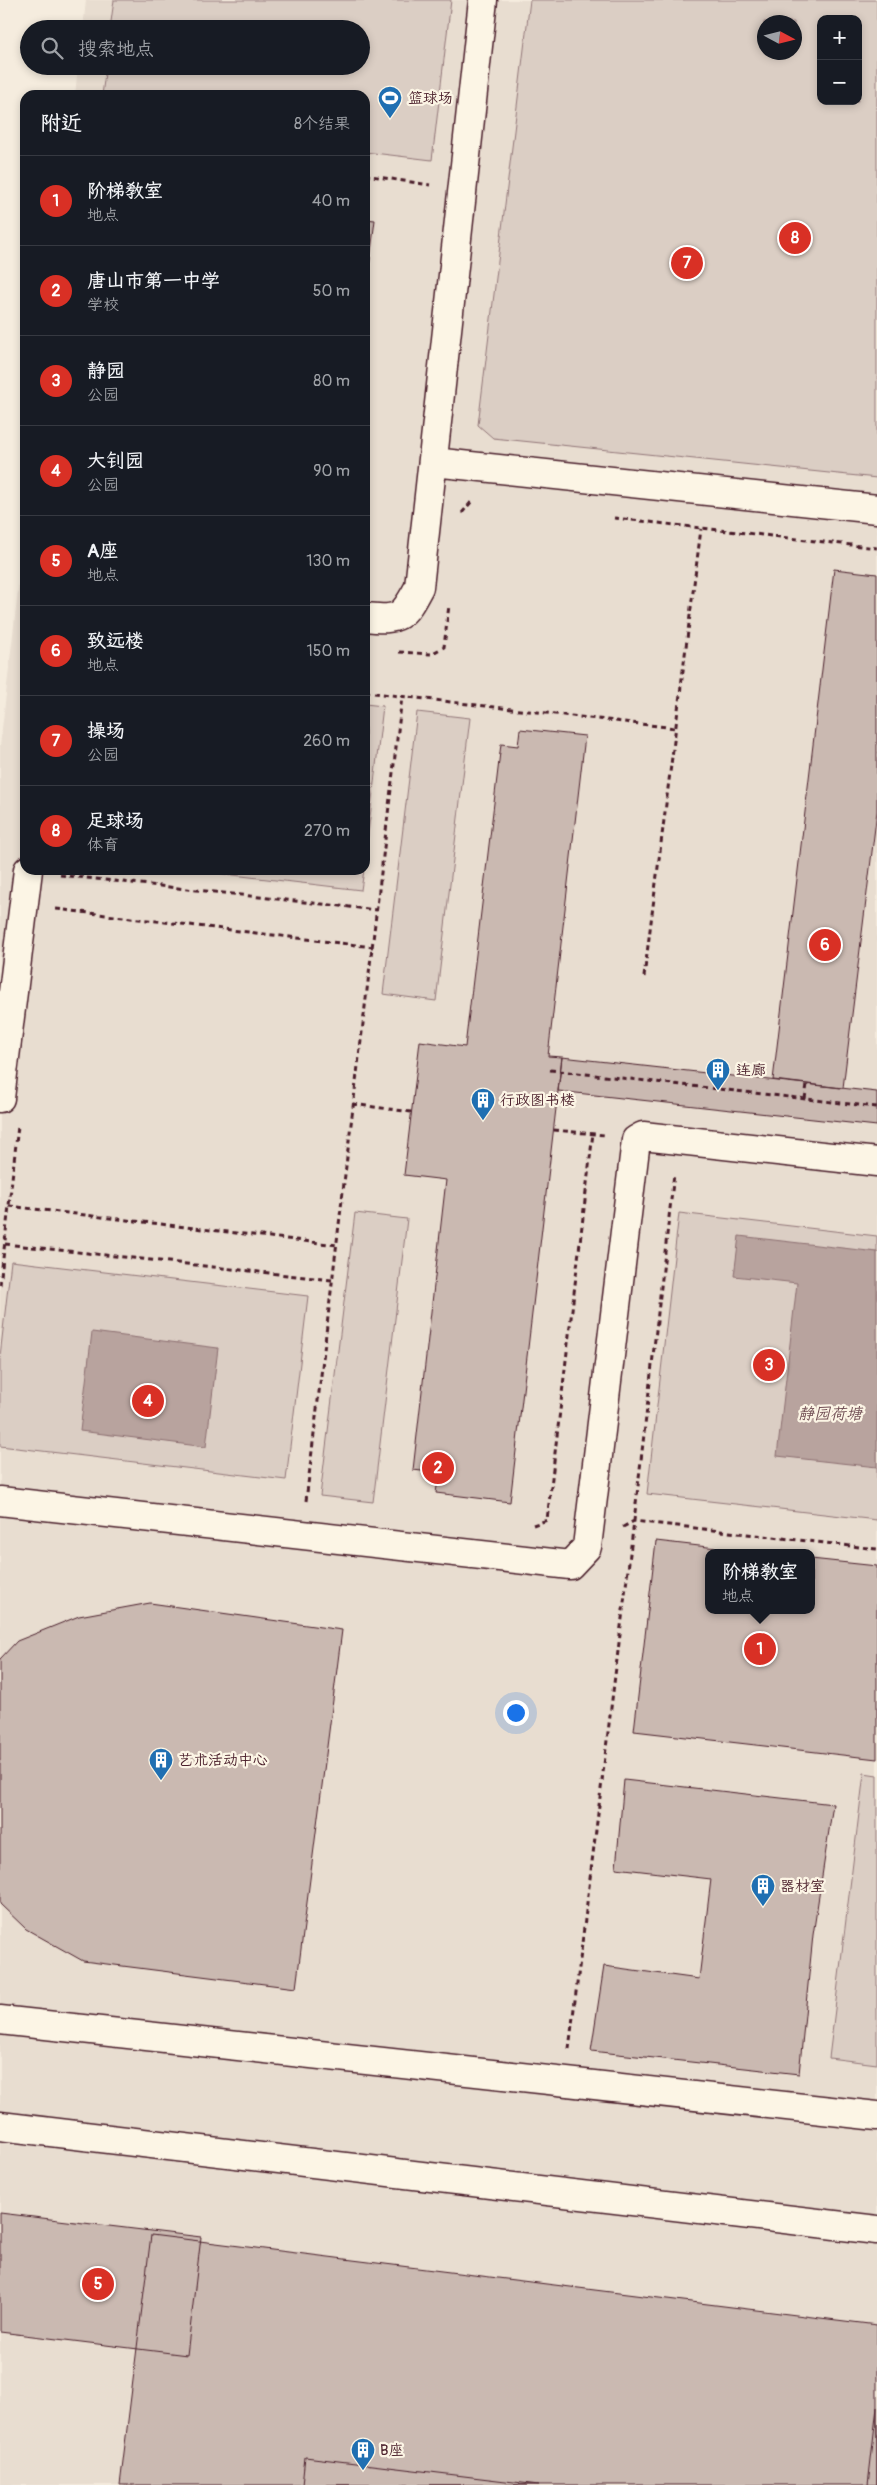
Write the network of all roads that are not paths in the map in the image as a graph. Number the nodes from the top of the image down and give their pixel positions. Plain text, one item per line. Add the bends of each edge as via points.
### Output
1 (483, 0) edge
2 (433, 462) junction
3 (877, 509) edge
4 (370, 618) edge
5 (27, 875) edge
6 (3, 1051) edge
7 (0, 1098) edge
8 (877, 1162) edge
9 (0, 1501) edge
10 (0, 2020) edge
11 (877, 2116) edge
12 (0, 2126) edge
13 (877, 2230) edge

1 - 2 street
2 - 3 street
2 - 4 street via 419,587 406,611 388,620
5 - 6 street
6 - 7 street
8 - 9 street via 643,1136 636,1140 587,1547 570,1565
10 - 11 street
12 - 13 street

